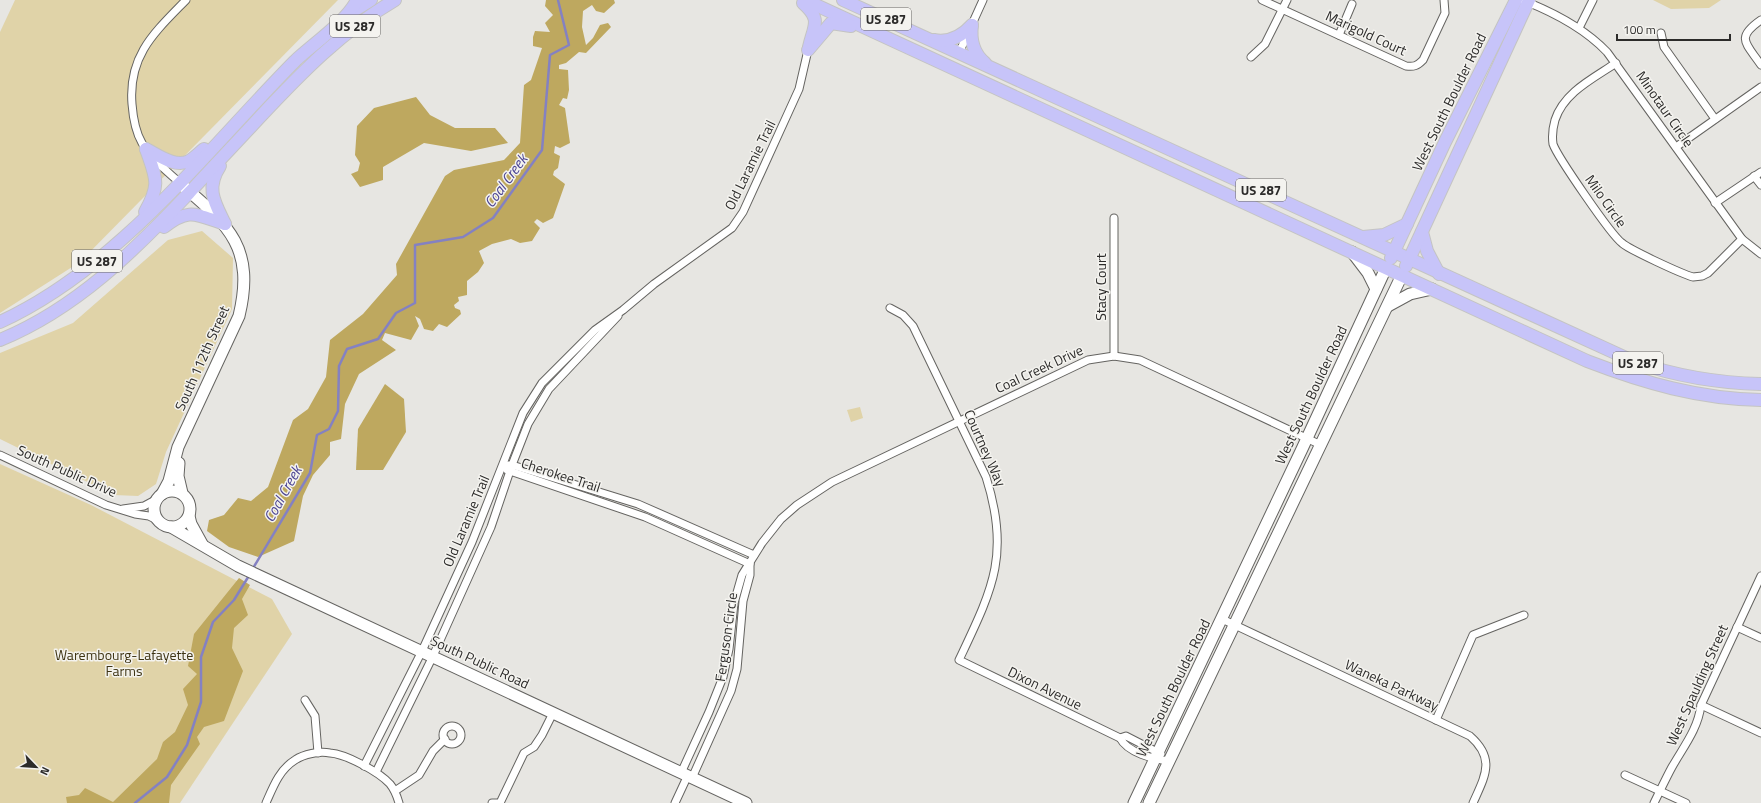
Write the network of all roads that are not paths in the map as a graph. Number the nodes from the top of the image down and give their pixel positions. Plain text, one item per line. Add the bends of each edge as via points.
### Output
1 (186, 0) edge
2 (357, 0) edge
3 (370, 0) edge
4 (395, 0) edge
5 (799, 0) edge
6 (804, 0) edge
7 (843, 0) edge
8 (983, 0) edge
9 (1262, 0) edge
10 (1287, 0) edge
11 (1444, 0) edge
12 (1516, 0) edge
13 (1593, 0) edge
14 (1527, 1) edge
15 (1352, 4) dead end
16 (1282, 9) junction
17 (346, 16) junction
18 (1761, 20) edge
19 (972, 25) junction
20 (866, 28) junction
21 (1579, 28) junction
22 (1662, 33) dead end
23 (1339, 35) junction
24 (929, 39) junction
25 (808, 50) junction
26 (959, 53) junction
27 (929, 56) junction
28 (1252, 57) dead end
29 (1616, 63) junction
30 (988, 65) junction
31 (1761, 65) edge
32 (1761, 87) edge
33 (1715, 119) junction
34 (236, 123) junction
35 (233, 147) junction
36 (1676, 147) junction
37 (146, 149) junction
38 (1758, 174) edge
39 (180, 183) junction
40 (1761, 185) edge
41 (190, 191) junction
42 (1715, 203) junction
43 (1114, 218) dead end
44 (139, 222) junction
45 (225, 224) junction
46 (1407, 224) junction
47 (1422, 232) junction
48 (1362, 237) junction
49 (1742, 239) junction
50 (1352, 252) junction
51 (1393, 252) junction
52 (130, 254) junction
53 (1761, 254) edge
54 (1409, 259) junction
55 (1386, 268) junction
56 (1439, 274) junction
57 (1402, 275) junction
58 (1376, 289) junction
59 (1432, 289) junction
60 (1388, 306) junction
61 (890, 308) dead end
62 (623, 310) junction
63 (0, 322) edge
64 (0, 340) edge
65 (1114, 356) junction
66 (1761, 384) edge
67 (1761, 400) edge
68 (959, 421) junction
69 (184, 435) junction
70 (1307, 439) junction
71 (1321, 445) junction
72 (0, 456) edge
73 (512, 465) junction
74 (502, 466) junction
75 (860, 470) joint
76 (509, 472) junction
77 (182, 493) junction
78 (160, 496) junction
79 (123, 509) junction
80 (189, 516) junction
81 (159, 521) junction
82 (172, 527) junction
83 (203, 544) junction
84 (754, 555) junction
85 (750, 564) junction
86 (1761, 576) edge
87 (1524, 615) dead end
88 (1222, 619) junction
89 (1235, 625) junction
90 (1738, 627) junction
91 (1761, 638) edge
92 (422, 651) junction
93 (433, 656) junction
94 (959, 660) joint
95 (305, 700) dead end
96 (1701, 705) junction
97 (553, 713) junction
98 (1436, 720) junction
99 (1761, 733) edge
100 (445, 739) dead end
101 (318, 753) junction
102 (1157, 756) junction
103 (1169, 761) junction
104 (364, 766) junction
105 (376, 772) junction
106 (687, 775) junction
107 (1625, 775) dead end
108 (1660, 791) junction
109 (395, 792) junction
110 (266, 803) edge
111 (399, 803) edge
112 (492, 803) edge
113 (497, 803) edge
114 (500, 803) edge
115 (675, 803) edge
116 (746, 803) edge
117 (1134, 803) edge
118 (1149, 803) edge
119 (1473, 803) edge
120 (1654, 803) edge
121 (1686, 803) edge

1 - 37 street via 153,35 137,60 131,91 133,116 138,135
2 - 17 main road
3 - 17 main road, US 287
4 - 35 main road, US 287 via 330,46
5 - 25 main road via 813,12 814,17 815,25
6 - 20 main road, US 287
7 - 24 main road, US 287
8 - 19 street
9 - 16 street, Marigold Court
10 - 16 street
11 - 23 street, Marigold Court via 1445,13 1423,60 1418,65 1406,66
12 - 46 main road, West South Boulder Road
13 - 21 street
14 - 21 street, Minotaur Circle
14 - 47 main road, West South Boulder Road
15 - 23 street
16 - 23 street, Marigold Court
16 - 28 street via 1265,44
17 - 34 main road, US 287 via 296,61
18 - 31 street via 1748,29 1745,41
19 - 24 main road via 954,39
19 - 26 street
19 - 30 main road via 973,47 979,58
20 - 25 main road via 831,23
20 - 27 main road, US 287
21 - 29 street, Minotaur Circle via 1594,39
22 - 33 street via 1664,47
24 - 26 main road, US 287
25 - 62 street, Old Laramie Trail via 799,89 736,223
26 - 27 main road via 949,57
26 - 30 main road, US 287
27 - 50 main road, US 287
29 - 36 street, Minotaur Circle
29 - 49 street, Milo Circle via 1577,89 1558,113 1553,129 1553,144 1560,158 1614,235 1627,247 1693,277 1708,273
30 - 48 main road, US 287
32 - 33 street
33 - 36 street
34 - 37 main road via 188,161 175,162
34 - 39 main road, US 287
35 - 41 main road, US 287
35 - 45 main road via 213,176 213,197
36 - 42 street, Minotaur Circle
37 - 39 street
37 - 44 main road via 156,180 153,198
38 - 40 street
38 - 42 street
39 - 41 main road, South 112th Street
39 - 44 main road, US 287
41 - 45 main road, South 112th Street
41 - 52 main road, US 287
42 - 49 street, Minotaur Circle
43 - 65 street, Stacy Court
44 - 63 main road, US 287 via 110,250 67,284
45 - 52 main road via 193,213 178,216
45 - 69 main road, South 112th Street via 237,245 243,263 244,297 239,316
46 - 48 main road via 1384,235
46 - 51 main road, West South Boulder Road
47 - 54 main road, West South Boulder Road
47 - 56 main road via 1427,251
48 - 51 main road, US 287
49 - 53 street, Minotaur Circle
50 - 55 main road, US 287
50 - 58 main road
51 - 54 main road, US 287
51 - 55 main road, West South Boulder Road
52 - 64 main road, US 287 via 86,290
54 - 56 main road, US 287
54 - 57 main road, West South Boulder Road
55 - 57 main road, US 287
55 - 58 main road, West South Boulder Road
56 - 66 main road, US 287 via 1635,362 1708,380
57 - 59 main road, US 287
57 - 60 main road, West South Boulder Road
58 - 70 main road, West South Boulder Road
59 - 60 main road via 1410,294
59 - 67 main road, US 287 via 1587,361 1634,379 1690,393
60 - 71 main road, West South Boulder Road
61 - 68 street, Courtney Way via 903,315 913,326
62 - 73 street, Old Laramie Trail via 549,389 528,424
62 - 74 street, Old Laramie Trail via 595,330 542,383 523,413
65 - 68 street, Coal Creek Drive via 1088,360
65 - 70 street, Coal Creek Drive via 1140,360
68 - 75 street, Coal Creek Drive
68 - 94 street, Courtney Way via 986,477 993,499 998,548 994,577 987,600
69 - 77 main road, South 112th Street via 178,476
69 - 78 main road, South 112th Street via 175,455 169,481
70 - 71 street, Coal Creek Drive
70 - 88 main road, West South Boulder Road
71 - 89 main road, West South Boulder Road
72 - 79 street, South Public Drive via 106,505
73 - 74 street, Cherokee Trail
73 - 76 street, Old Laramie Trail
73 - 84 street, Cherokee Trail via 638,504
74 - 76 street, Cherokee Trail
74 - 92 street, Old Laramie Trail via 475,536
75 - 84 street, Ferguson Circle via 832,482 793,508 774,527
76 - 85 street, Cherokee Trail via 644,517
76 - 93 street, Old Laramie Trail via 491,527
77 - 78 main road via 174,490
77 - 80 main road via 189,502
78 - 79 street via 144,506
78 - 81 main road via 154,511
79 - 81 street via 154,517
80 - 82 main road via 182,524
80 - 83 main road, South Public Road
81 - 82 main road
82 - 83 main road, South Public Road
83 - 92 main road, South Public Road via 238,566
84 - 85 street, Ferguson Circle
85 - 106 street, Ferguson Circle via 742,575 736,591 723,677
85 - 106 street, Ferguson Circle via 750,575 743,601 737,669 731,692
86 - 90 street, West Spaulding Street
87 - 98 street via 1473,635
88 - 89 street, Waneka Parkway
88 - 102 main road, West South Boulder Road
89 - 98 street, Waneka Parkway
89 - 103 main road, West South Boulder Road
90 - 91 street
90 - 96 street, West Spaulding Street
92 - 93 main road, South Public Road
92 - 104 street, Old Laramie Trail
93 - 97 main road, South Public Road
93 - 105 street, Old Laramie Trail
94 - 102 street, Dixon Avenue via 1120,738 1126,736
95 - 101 street via 315,716
96 - 99 street
96 - 108 street, West Spaulding Street via 1700,716 1688,742
97 - 106 main road, South Public Road
97 - 114 street via 534,747 524,753
98 - 119 street, Waneka Parkway via 1470,736 1484,752 1487,764 1485,776
100 - 109 street via 419,775
101 - 104 street via 330,752
101 - 110 street via 303,756 284,768
102 - 103 street, Dixon Avenue
102 - 117 main road, West South Boulder Road
103 - 118 main road, West South Boulder Road
104 - 105 street
105 - 109 street
106 - 115 street
106 - 116 main road, South Public Road
107 - 108 street
108 - 120 street, West Spaulding Street
108 - 121 street
109 - 111 street
112 - 113 street

